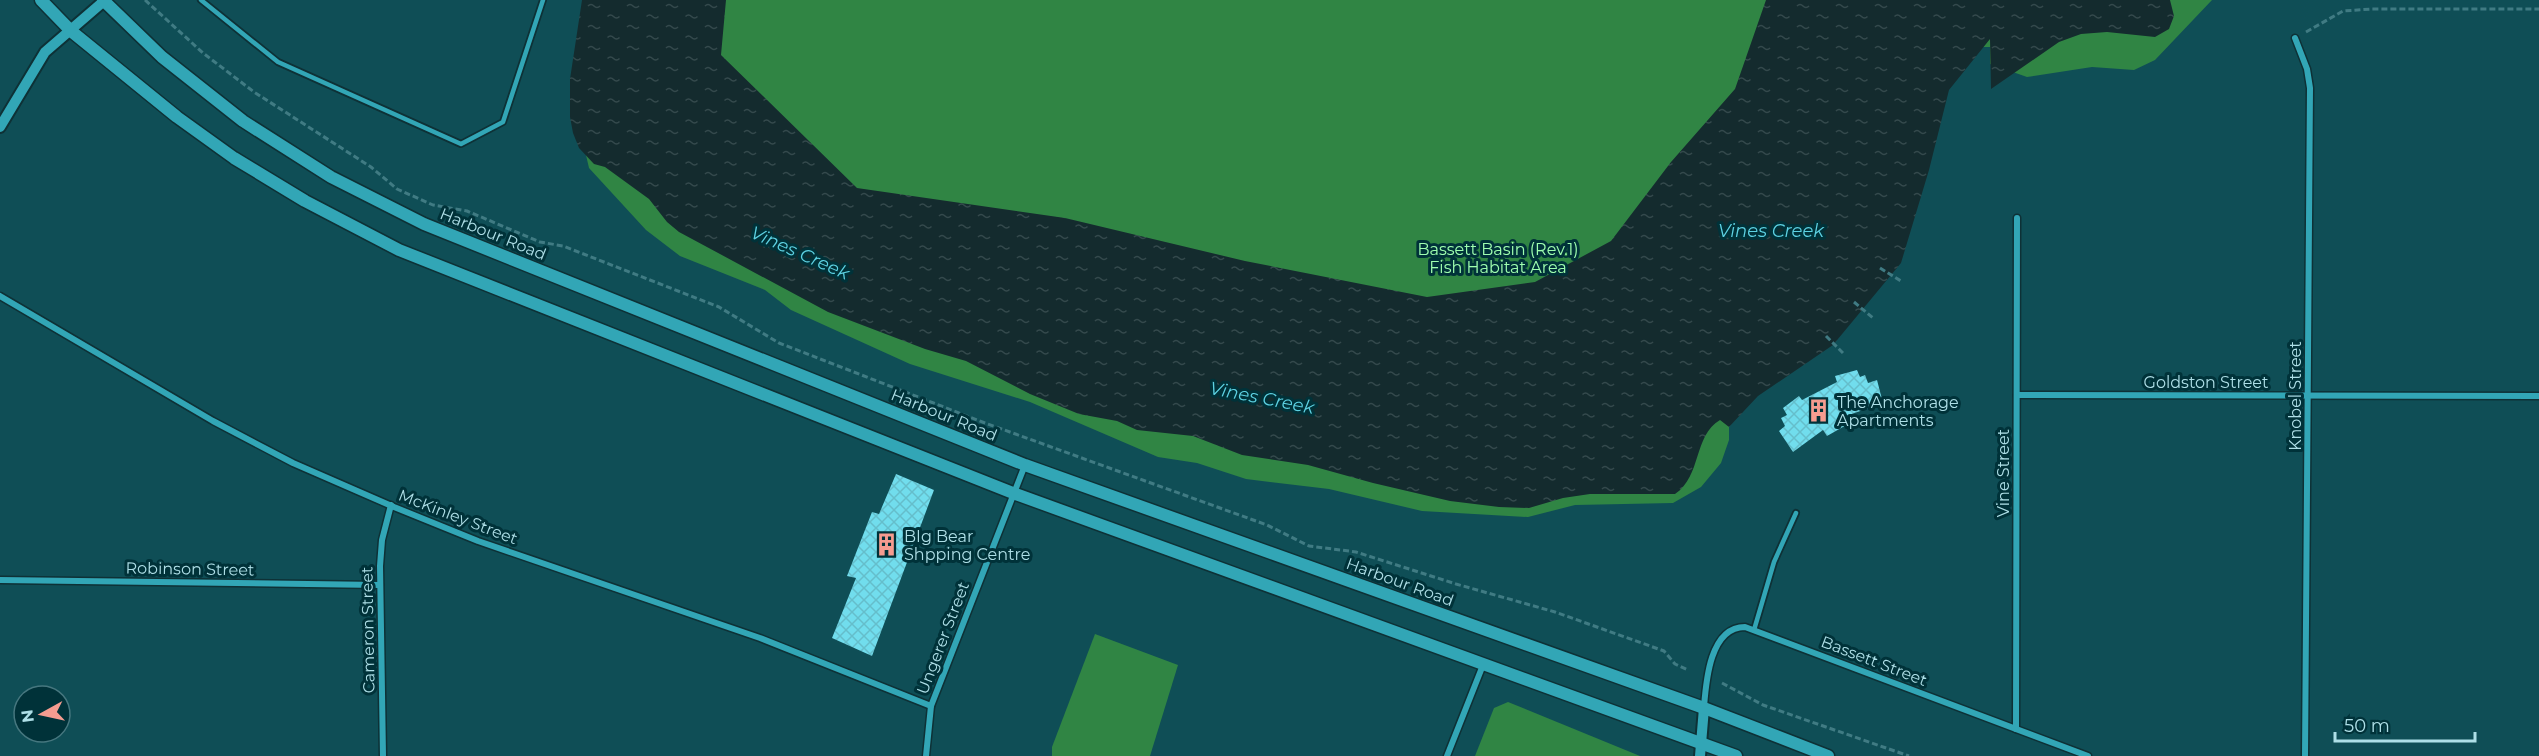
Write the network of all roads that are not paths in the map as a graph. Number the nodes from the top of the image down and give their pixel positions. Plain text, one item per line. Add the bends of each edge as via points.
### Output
1 (41, 0) edge
2 (104, 0) edge
3 (201, 0) edge
4 (543, 0) edge
5 (71, 31) junction
6 (2295, 38) road end
7 (0, 127) edge
8 (2017, 218) dead end
9 (0, 296) edge
10 (2017, 395) junction
11 (2308, 396) junction
12 (2539, 396) edge
13 (1025, 465) junction
14 (1013, 493) junction
15 (391, 506) junction
16 (1796, 513) dead end
17 (0, 580) edge
18 (380, 585) junction
19 (1754, 630) junction
20 (1484, 664) junction
21 (931, 706) junction
22 (1704, 708) junction
23 (2016, 729) junction
24 (1700, 750) edge
25 (383, 756) edge
26 (926, 756) edge
27 (1448, 756) edge
28 (1736, 756) edge
29 (1828, 756) edge
30 (2088, 756) edge
31 (2305, 756) edge

1 - 5 main road
2 - 5 street
2 - 13 main road, Harbour Road via 162,57 243,121 331,177 424,224
3 - 4 lane via 278,62 461,144 504,122
5 - 7 street via 45,52
5 - 14 main road via 234,159 399,250
6 - 11 street, Knobel Street via 2310,88
8 - 10 street, Vine Street
9 - 15 street, McKinley Street via 213,421
10 - 11 street, Goldston Street
10 - 23 street, Vine Street
11 - 12 street, Goldston Street
11 - 31 street, Knobel Street
13 - 14 street, Ungerer Street
13 - 22 main road, Harbour Road
14 - 20 main road
14 - 21 street, Ungerer Street
15 - 18 street, Cameron Street via 382,540
15 - 21 street, McKinley Street via 478,541 760,638
16 - 19 lane via 1774,562
17 - 18 street, Robinson Street
18 - 25 street, Cameron Street
19 - 22 street, Bassett Street via 1735,627 1720,639 1706,677
19 - 23 street, Bassett Street
20 - 24 main road
20 - 27 street
21 - 26 street, Ungerer Street
22 - 24 street
22 - 29 main road, Harbour Road
23 - 30 street, Bassett Street
24 - 28 main road

